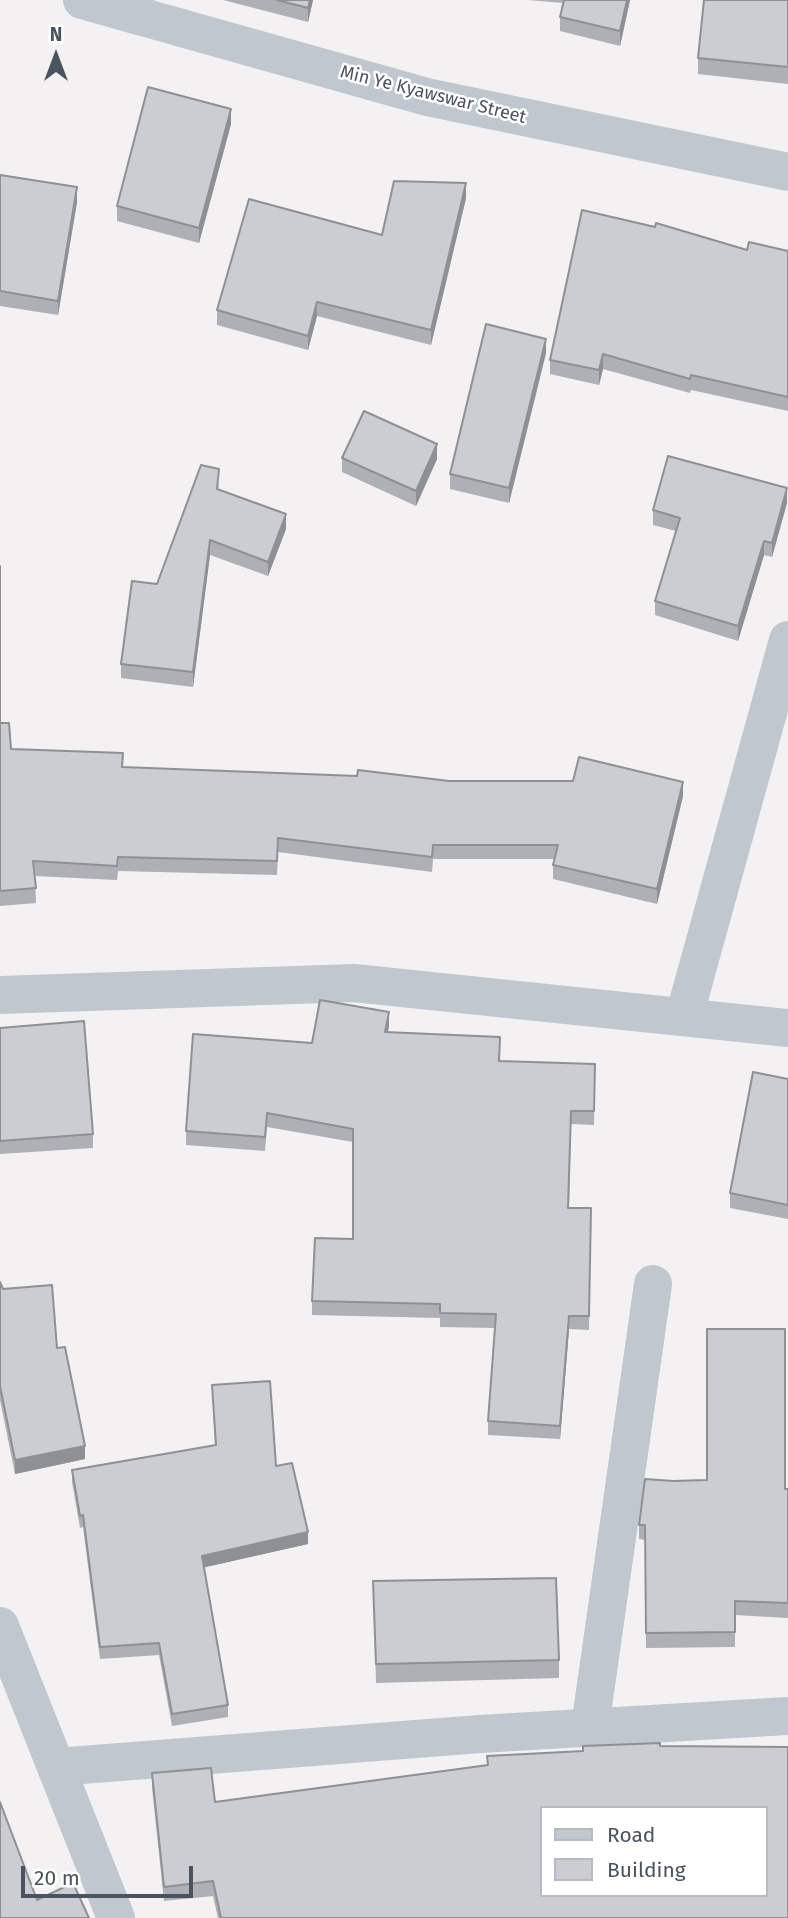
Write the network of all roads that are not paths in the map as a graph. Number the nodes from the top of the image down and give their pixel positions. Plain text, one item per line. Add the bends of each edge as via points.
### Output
1 (82, 0) edge
2 (788, 172) edge
3 (788, 640) edge
4 (0, 995) edge
5 (684, 1017) junction
6 (788, 1028) edge
7 (653, 1284) dead end
8 (0, 1626) edge
9 (788, 1716) edge
10 (590, 1727) junction
11 (56, 1767) junction
12 (116, 1918) edge

1 - 2 street, Min Ye Kyawswar Street via 427,97
3 - 5 street
4 - 5 street via 354,983
5 - 6 street
7 - 10 street
8 - 11 street
9 - 10 street
10 - 11 street
11 - 12 street

